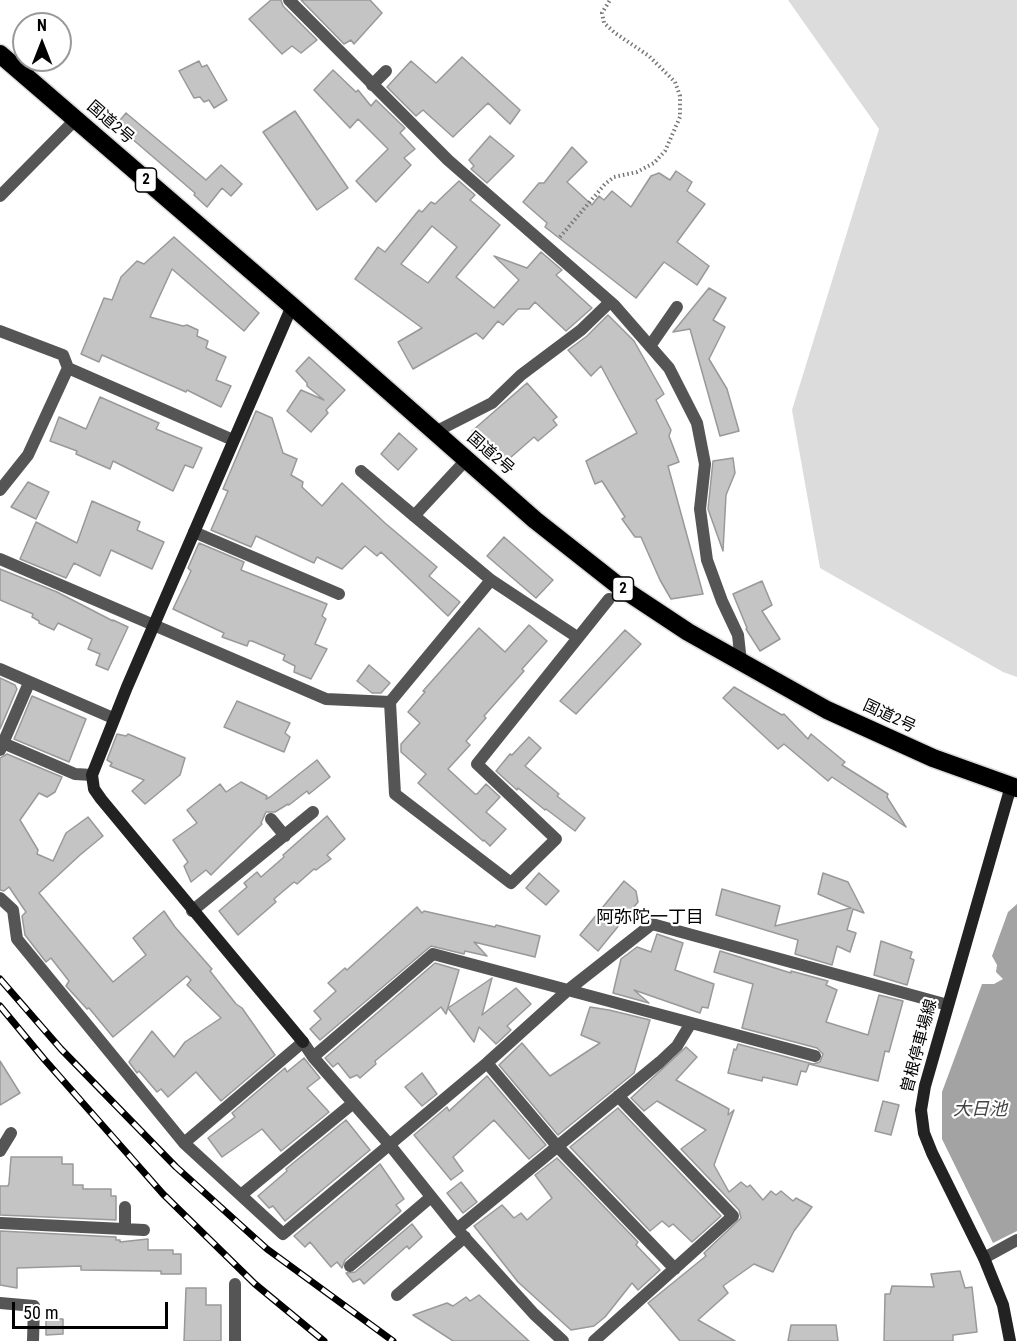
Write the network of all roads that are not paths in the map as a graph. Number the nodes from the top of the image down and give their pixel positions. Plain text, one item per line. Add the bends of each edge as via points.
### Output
1 (289, 0) edge
2 (0, 54) edge
3 (386, 71) dead end
4 (372, 85) junction
5 (76, 119) junction
6 (2, 191) edge
7 (610, 302) junction
8 (292, 306) junction
9 (676, 307) dead end
10 (0, 331) edge
11 (650, 346) junction
12 (68, 368) junction
13 (435, 432) junction
14 (233, 440) junction
15 (466, 460) junction
16 (0, 490) edge
17 (414, 516) junction
18 (194, 532) junction
19 (0, 559) edge
20 (491, 580) junction
21 (339, 594) dead end
22 (609, 598) dead end
23 (153, 625) junction
24 (578, 637) junction
25 (741, 662) junction
26 (0, 669) edge
27 (29, 683) junction
28 (390, 702) junction
29 (113, 718) junction
30 (2, 747) edge
31 (92, 774) junction
32 (1014, 787) edge
33 (313, 812) dead end
34 (271, 819) dead end
35 (285, 836) junction
36 (0, 898) edge
37 (192, 911) junction
38 (568, 990) junction
39 (948, 1005) junction
40 (691, 1023) junction
41 (303, 1042) junction
42 (815, 1056) dead end
43 (313, 1057) junction
44 (487, 1063) junction
45 (618, 1096) junction
46 (352, 1104) junction
47 (11, 1133) dead end
48 (184, 1143) junction
49 (388, 1144) junction
50 (557, 1146) junction
51 (0, 1151) edge
52 (241, 1195) junction
53 (431, 1197) junction
54 (125, 1207) dead end
55 (0, 1223) edge
56 (125, 1228) junction
57 (144, 1230) dead end
58 (461, 1233) junction
59 (1017, 1240) edge
60 (984, 1258) junction
61 (350, 1266) dead end
62 (675, 1269) junction
63 (235, 1284) dead end
64 (397, 1295) dead end
65 (0, 1303) edge
66 (33, 1341) edge
67 (235, 1341) edge
68 (563, 1341) edge
69 (594, 1341) edge
70 (1010, 1341) edge

1 - 4 street
2 - 5 highway, 国道2号 / 2
3 - 4 street
4 - 7 street via 448,160
5 - 6 street
5 - 8 highway, 国道2号 / 2
7 - 11 street
7 - 13 street via 581,330 520,375 492,404
8 - 13 highway, 国道2号 / 2
8 - 14 street
9 - 11 street
10 - 12 street via 63,355
11 - 25 street via 669,368 697,423 705,464 700,509 708,560 738,635
12 - 14 street
12 - 16 street via 28,455
13 - 15 highway, 国道2号 / 2
14 - 18 street
15 - 17 street
15 - 25 highway, 国道2号 / 2 via 620,587
17 - 20 street
17 - 20 street via 361,471
18 - 21 street
18 - 23 street
19 - 23 street
20 - 24 street
20 - 28 street
22 - 24 street
23 - 28 street via 326,699
23 - 29 street
24 - 28 street via 477,764 556,839 511,884 394,794
25 - 32 highway, 国道2号 / 2 via 827,710 933,758
26 - 27 street
27 - 29 street
27 - 30 street
29 - 31 street
30 - 31 street via 75,774
31 - 37 street via 94,789 101,800
32 - 39 street, 曽根停車場線
33 - 35 street
34 - 35 street
35 - 37 street
36 - 48 street via 13,910 16,939
37 - 41 street
38 - 39 street via 652,924
38 - 40 street
38 - 43 street via 434,954
38 - 44 street
39 - 60 street, 曽根停車場線 via 925,1086 921,1110 924,1133
40 - 42 street
40 - 45 street via 677,1046
41 - 43 street
41 - 48 street
43 - 46 street
44 - 49 street
44 - 50 street
45 - 50 street
45 - 62 street via 733,1216
46 - 49 street
46 - 52 street
47 - 51 street
48 - 52 street
49 - 52 street via 283,1234
49 - 53 street
50 - 58 street
50 - 62 street
53 - 58 street
53 - 61 street
54 - 56 street
55 - 56 street
56 - 57 street
58 - 64 street
58 - 68 street
59 - 60 street
60 - 70 street, 曽根停車場線 via 1003,1305
62 - 69 street
63 - 67 street
65 - 66 street via 34,1306

